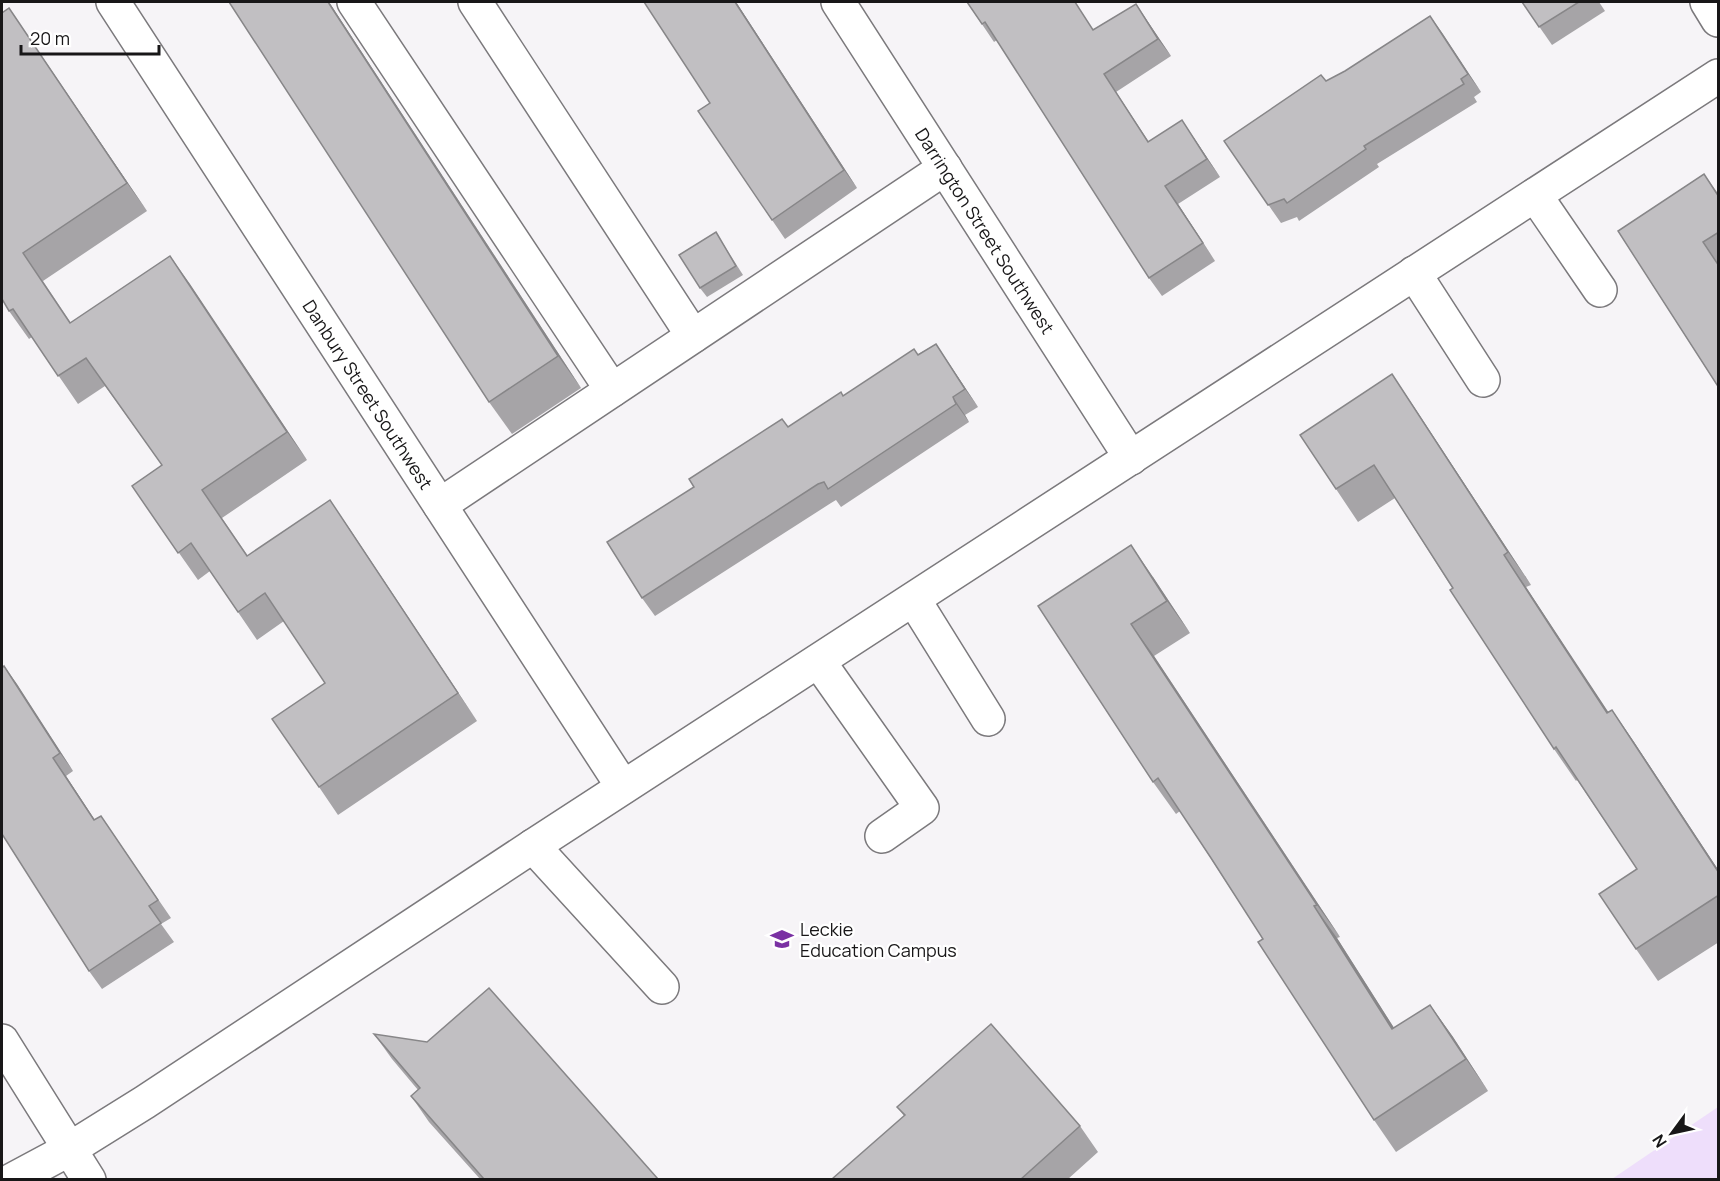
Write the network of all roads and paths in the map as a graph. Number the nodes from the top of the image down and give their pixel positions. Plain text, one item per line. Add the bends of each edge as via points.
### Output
1 (113, 2) edge
2 (354, 2) edge
3 (475, 2) edge
4 (838, 2) edge
5 (1707, 2) edge
6 (1719, 20) edge
7 (1719, 76) edge
8 (945, 168) junction
9 (1535, 195) junction
10 (1414, 273) junction
11 (1600, 290) dead end
12 (693, 336) junction
13 (1483, 380) dead end
14 (612, 390) junction
15 (1131, 458) junction
16 (440, 505) junction
17 (914, 600) junction
18 (819, 662) junction
19 (988, 719) dead end
20 (623, 787) junction
21 (882, 836) dead end
22 (533, 846) junction
23 (662, 987) dead end
24 (2, 1041) edge
25 (68, 1150) junction
26 (12, 1179) edge
27 (89, 1179) edge

1 - 16 street, Danbury Street Southwest
2 - 14 street
3 - 12 street
4 - 8 street, Darrington Street Southwest
5 - 6 street
7 - 9 street
8 - 12 street
8 - 15 street, Darrington Street Southwest
9 - 10 street
9 - 11 street
10 - 13 street
10 - 15 street
12 - 14 street
14 - 16 street
15 - 17 street
16 - 20 street, Danbury Street Southwest
17 - 18 street
17 - 19 street
18 - 20 street
18 - 21 street via 922,808
20 - 22 street
22 - 23 street
22 - 25 street
24 - 25 street
25 - 26 street
25 - 27 street

